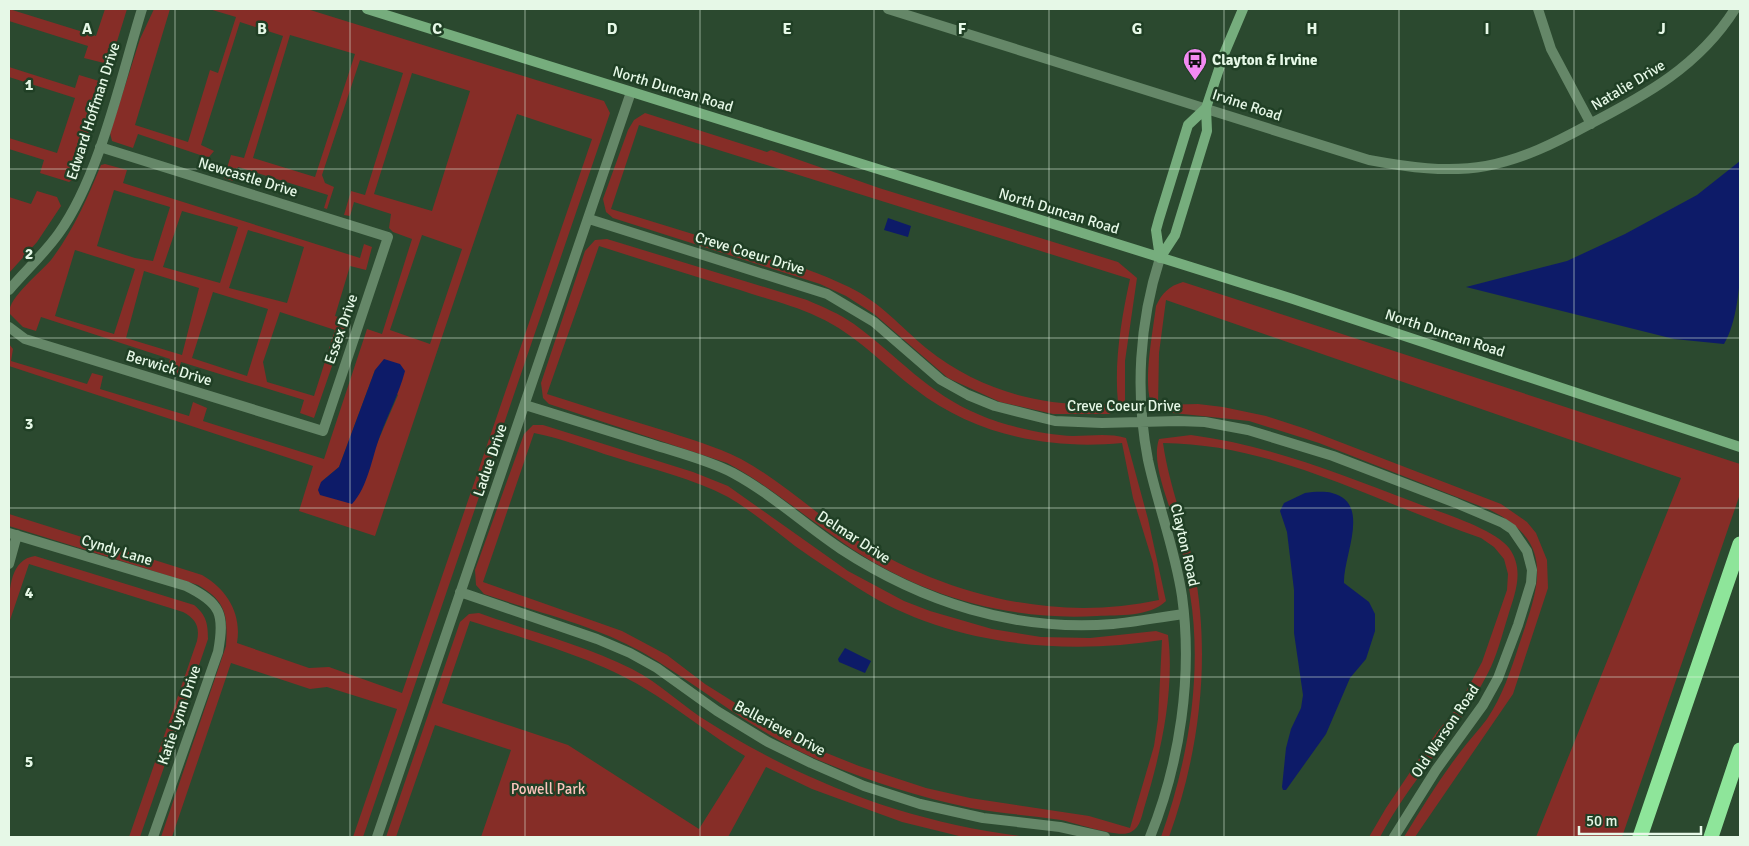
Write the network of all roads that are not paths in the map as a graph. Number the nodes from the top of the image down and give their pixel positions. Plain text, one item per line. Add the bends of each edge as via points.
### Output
1 (142, 9) edge
2 (367, 9) edge
3 (888, 9) edge
4 (1243, 9) edge
5 (1538, 9) edge
6 (1735, 9) edge
7 (631, 92) junction
8 (1206, 108) junction
9 (1591, 124) junction
10 (100, 147) junction
11 (1516, 159) joint
12 (588, 219) junction
13 (388, 237) joint
14 (1160, 258) junction
15 (9, 290) edge
16 (9, 327) edge
17 (525, 405) junction
18 (1143, 422) junction
19 (323, 431) joint
20 (1740, 447) edge
21 (13, 534) edge
22 (1740, 544) edge
23 (1527, 551) joint
24 (9, 564) edge
25 (460, 592) junction
26 (212, 602) joint
27 (1184, 614) junction
28 (1740, 750) edge
29 (153, 837) edge
30 (377, 837) edge
31 (1105, 837) edge
32 (1150, 837) edge
33 (1394, 837) edge
34 (1640, 837) edge
35 (1710, 837) edge

1 - 10 street, Edward Hoffman Drive
2 - 7 main road, North Duncan Road
3 - 8 street, Irvine Road
4 - 8 main road
5 - 9 street via 1551,49
6 - 9 street, Natalie Drive via 1684,68 1654,90
7 - 12 street, Ladue Drive
7 - 14 main road, North Duncan Road
8 - 11 street, Irvine Road via 1369,160 1392,164 1432,169 1465,168
8 - 14 main road via 1207,130 1175,235
8 - 14 main road via 1188,125 1159,219 1156,230
9 - 11 street, Natalie Drive
10 - 13 street, Newcastle Drive
10 - 15 street, Edward Hoffman Drive via 81,194 59,233
12 - 17 street, Ladue Drive
12 - 18 street, Creve Coeur Drive via 827,294 874,322 941,380 995,406 1055,421
13 - 19 street, Essex Drive
14 - 18 street, Clayton Road via 1146,308 1141,356
14 - 20 main road, North Duncan Road
16 - 19 street, Berwick Drive via 26,340
17 - 25 street, Ladue Drive
17 - 27 street, Delmar Drive via 701,460 732,473 879,572 949,603 989,615 1071,624 1113,624
18 - 23 street, Creve Coeur Drive via 1205,422 1290,441 1503,522
18 - 27 street, Clayton Road via 1148,460 1174,553
21 - 24 street
21 - 26 street, Cyndy Lane via 186,586
22 - 34 highway
23 - 33 street, Old Warson Road via 1532,570 1531,583 1498,678
25 - 30 street, Ladue Drive
25 - 31 street, Bellerieve Drive via 630,653 768,742 864,786 920,804 983,818 1060,827
26 - 29 street, Katie Lynn Drive via 222,621 218,652
27 - 32 street, Clayton Road via 1184,686 1178,736
28 - 35 highway

